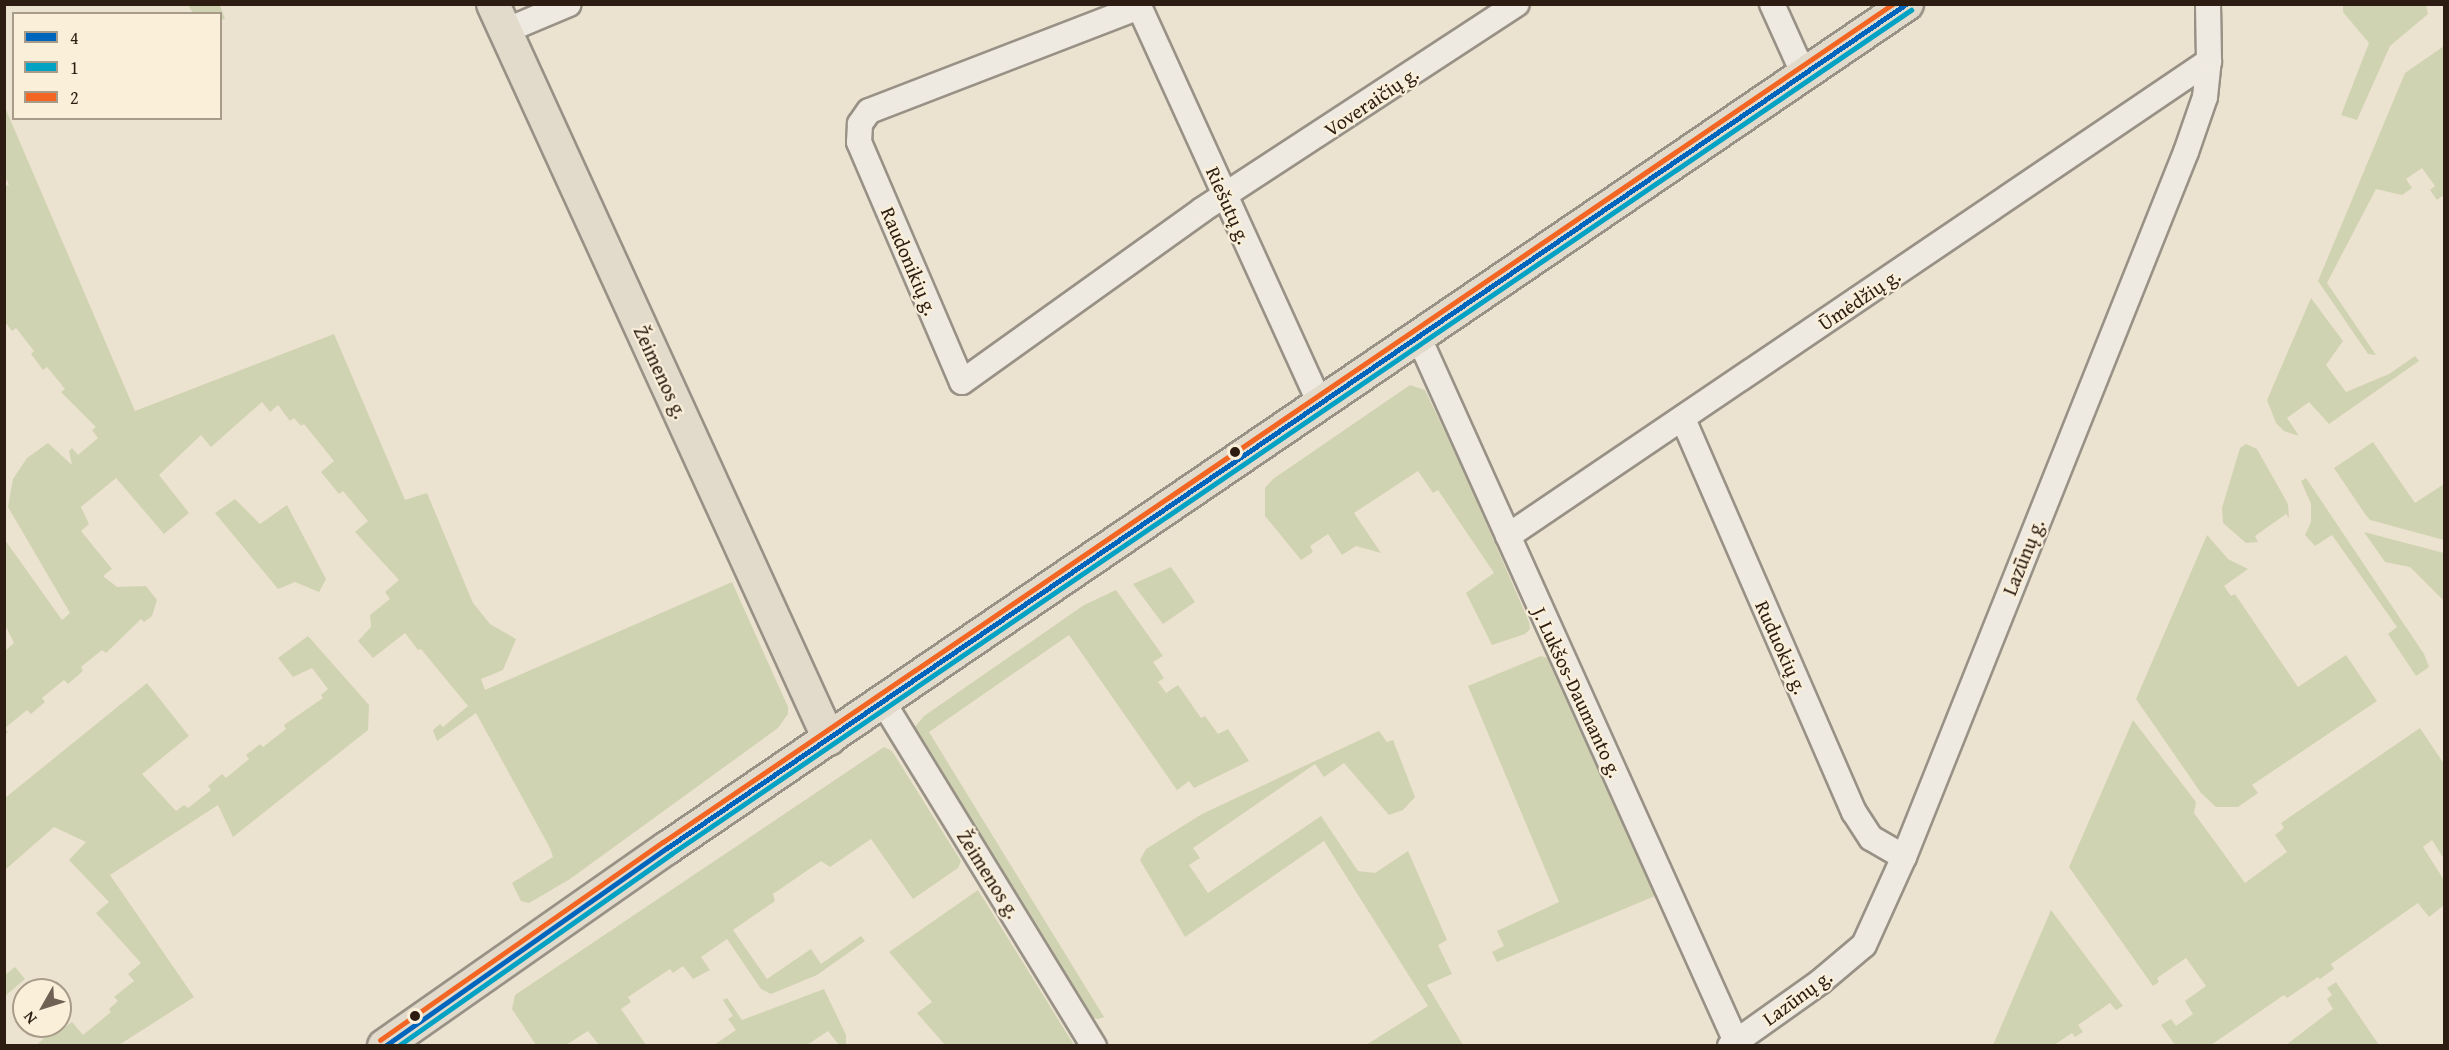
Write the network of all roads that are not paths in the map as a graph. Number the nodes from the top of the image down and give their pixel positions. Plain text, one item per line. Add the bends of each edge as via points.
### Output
1 (569, 4) edge
2 (1517, 4) edge
3 (1772, 4) edge
4 (1907, 4) edge
5 (2208, 4) edge
6 (1138, 6) edge
7 (499, 18) edge
8 (2209, 61) junction
9 (1804, 75) junction
10 (1225, 198) junction
11 (1419, 338) junction
12 (1321, 405) junction
13 (1683, 419) junction
14 (1508, 536) junction
15 (883, 702) junction
16 (829, 739) junction
17 (1904, 857) junction
18 (1735, 1044) edge
19 (384, 1046) edge
20 (1094, 1046) edge

1 - 7 street
2 - 10 street, Voveraičių g.
3 - 9 street
4 - 9 main road
5 - 8 street, Lazūnų g.
6 - 10 street, Riešutų g.
6 - 10 street, Raudonikių g. via 869,111 860,124 859,142 962,382 1202,210
7 - 16 main road, Žeimenos g.
8 - 13 street, Ūmėdžių g.
8 - 17 street, Lazūnų g. via 2205,97 2186,152
9 - 11 main road
10 - 12 street, Riešutų g.
11 - 12 main road
11 - 14 street, J. Lukšos-Daumanto g.
12 - 15 main road
13 - 14 street, Ūmėdžių g.
13 - 17 street, Ruduokių g. via 1854,812 1871,838
14 - 18 street, J. Lukšos-Daumanto g.
15 - 16 main road
15 - 20 street, Žeimenos g.
16 - 19 main road
17 - 18 street, Lazūnų g. via 1864,945

